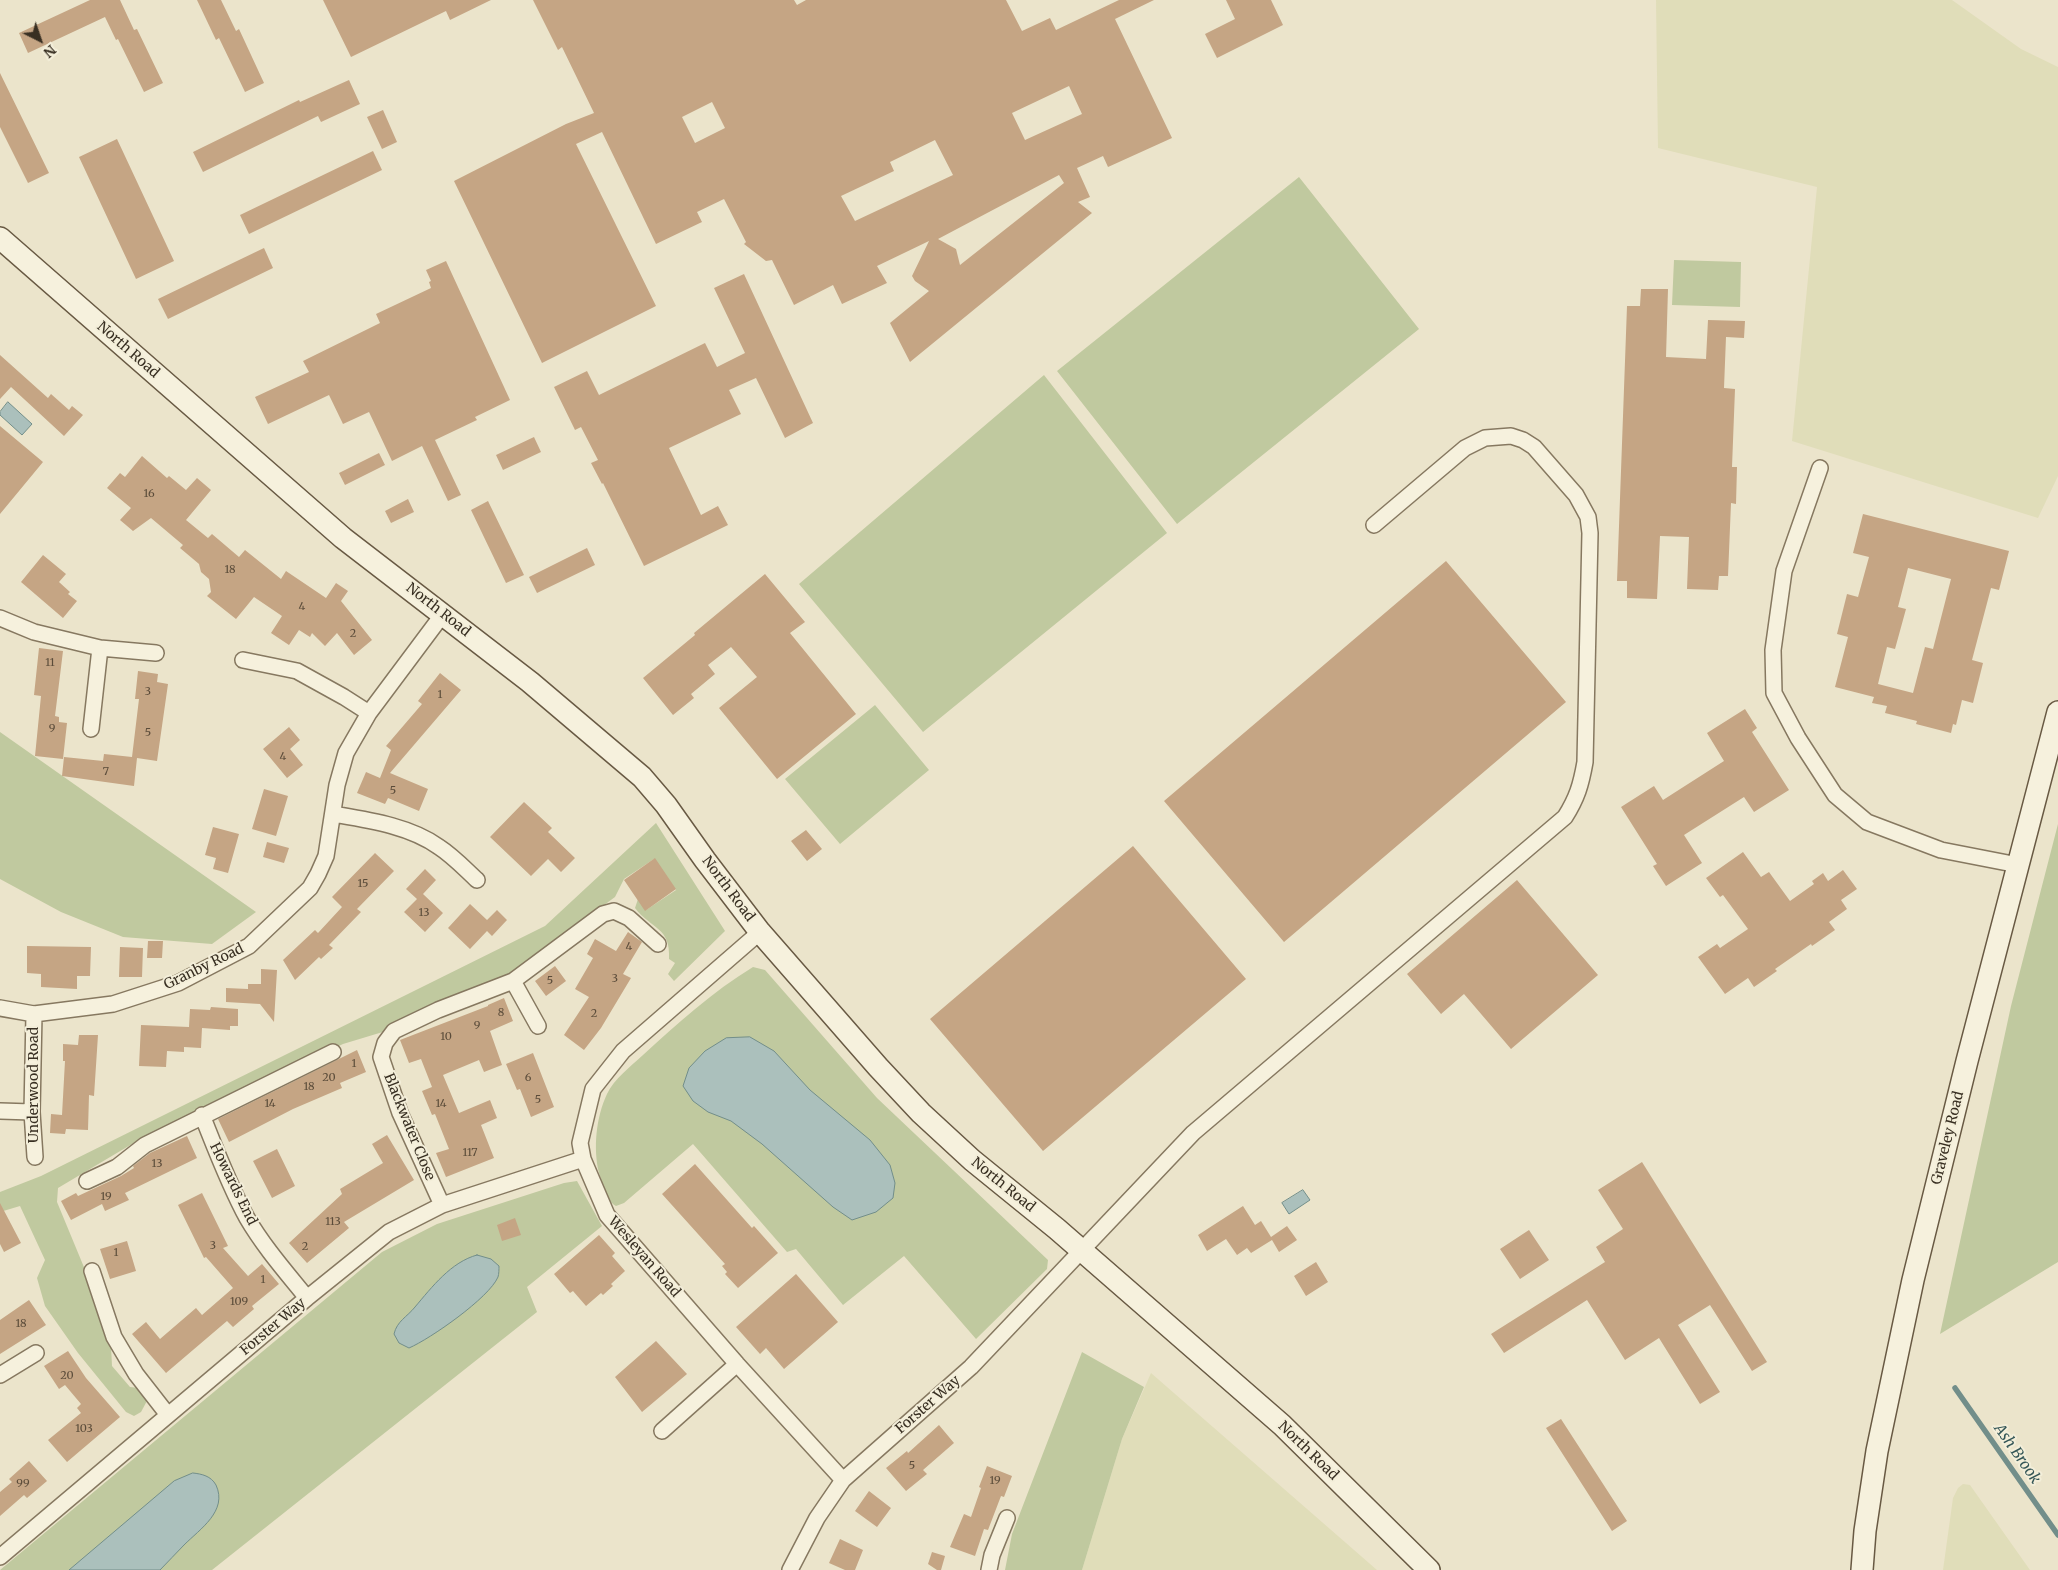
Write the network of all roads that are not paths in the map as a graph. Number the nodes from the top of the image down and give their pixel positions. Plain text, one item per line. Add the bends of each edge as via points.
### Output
1 (0, 238) edge
2 (1820, 468) dead end
3 (1374, 525) dead end
4 (444, 614) junction
5 (0, 618) edge
6 (100, 648) junction
7 (156, 653) dead end
8 (243, 660) dead end
9 (2058, 712) edge
10 (368, 713) junction
11 (91, 729) dead end
12 (333, 814) junction
13 (2018, 865) junction
14 (477, 880) dead end
15 (760, 932) junction
16 (658, 944) dead end
17 (513, 981) junction
18 (0, 1008) edge
19 (34, 1014) junction
20 (538, 1026) dead end
21 (333, 1052) dead end
22 (0, 1111) edge
23 (32, 1112) junction
24 (202, 1116) junction
25 (35, 1157) dead end
26 (583, 1159) junction
27 (87, 1181) dead end
28 (442, 1205) junction
29 (1082, 1251) junction
30 (92, 1271) dead end
31 (307, 1298) junction
32 (36, 1353) dead end
33 (737, 1364) junction
34 (0, 1375) edge
35 (168, 1415) junction
36 (662, 1431) dead end
37 (843, 1480) junction
38 (1007, 1518) dead end
39 (0, 1557) edge
40 (790, 1570) edge
41 (989, 1570) edge
42 (1430, 1570) edge
43 (1862, 1570) edge

1 - 4 main road, North Road via 343,538
2 - 13 street via 1784,571 1773,650 1774,693 1835,795 1867,822 1941,850
3 - 29 street, Forster Way via 1465,448 1496,436 1511,436 1534,447 1576,495 1588,517 1590,533 1585,762 1576,800 1565,817 1194,1133
4 - 10 street, Granby Road
4 - 15 main road, North Road via 566,711 642,777
5 - 6 street via 34,632
6 - 7 street
6 - 11 street
8 - 10 street via 297,671
9 - 13 main road, Graveley Road
10 - 12 street, Granby Road via 346,753
12 - 14 street via 383,823 439,846
12 - 19 street, Granby Road via 326,856 310,888 248,946 178,983 113,1004
13 - 43 main road, Graveley Road via 1913,1280 1877,1451
15 - 26 street, Wesleyan Road via 623,1051 593,1089 580,1143
15 - 29 main road, North Road via 921,1113
16 - 17 street, Blackwater Close via 629,918 614,911 603,914
17 - 20 street
17 - 28 street, Blackwater Close via 394,1031 385,1043 381,1057 400,1113
18 - 19 street, Granby Road
19 - 23 street, Underwood Road
21 - 24 street
22 - 23 street
23 - 25 street, Underwood Road
24 - 27 street via 145,1145 117,1166
24 - 31 street, Howards End via 248,1218 268,1250
26 - 28 street, Forster Way
26 - 33 street, Wesleyan Road via 607,1215
28 - 31 street, Forster Way via 388,1232
29 - 37 street, Forster Way via 971,1366
29 - 42 main road, North Road via 1282,1425
30 - 35 street via 114,1336 136,1374
31 - 35 street, Forster Way
32 - 34 street
33 - 36 street
33 - 37 street, Wesleyan Road
35 - 39 street, Forster Way
37 - 40 street, Forster Way via 817,1518
38 - 41 street

